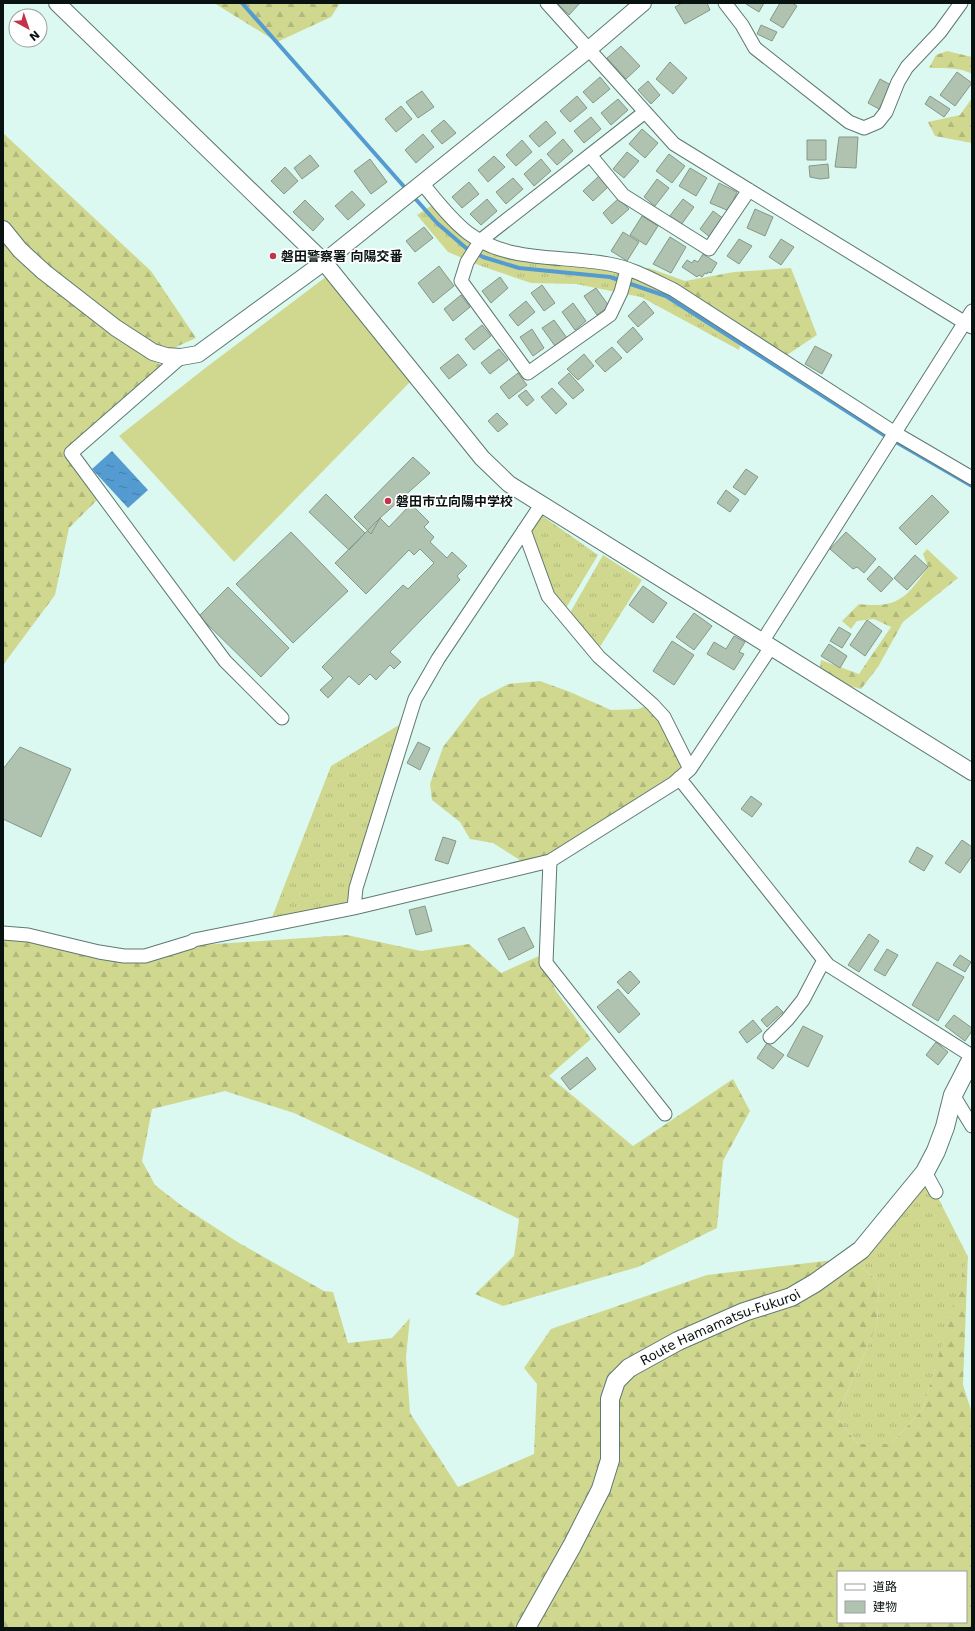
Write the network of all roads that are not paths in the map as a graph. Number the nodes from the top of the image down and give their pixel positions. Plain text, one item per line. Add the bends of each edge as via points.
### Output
1 (57, 3) edge
2 (547, 3) edge
3 (643, 3) edge
4 (725, 3) edge
5 (960, 3) edge
6 (589, 49) junction
7 (645, 112) junction
8 (590, 155) junction
9 (422, 184) junction
10 (749, 190) junction
11 (3, 229) edge
12 (481, 240) junction
13 (324, 262) junction
14 (627, 270) junction
15 (972, 311) edge
16 (968, 325) edge
17 (181, 357) junction
18 (895, 433) junction
19 (972, 478) edge
20 (541, 505) junction
21 (524, 530) junction
22 (767, 645) junction
23 (282, 718) dead end
24 (690, 769) junction
25 (972, 772) edge
26 (679, 778) junction
27 (550, 861) junction
28 (354, 908) junction
29 (3, 933) edge
30 (824, 960) junction
31 (770, 1037) dead end
32 (972, 1057) edge
33 (953, 1095) junction
34 (664, 1114) dead end
35 (972, 1126) edge
36 (925, 1172) junction
37 (936, 1192) dead end
38 (526, 1628) edge

1 - 13 street
2 - 6 street
3 - 6 street
4 - 5 street via 755,48 849,122 864,128 878,122 886,112 907,67 940,32
6 - 7 street
6 - 9 street
7 - 8 street
7 - 10 street via 674,144
8 - 10 street via 623,194 709,249
8 - 12 street
9 - 12 street via 449,215 468,233
9 - 13 street
10 - 16 street
11 - 17 street via 20,250 44,272 116,328 153,352
12 - 14 street via 519,255 609,264
12 - 14 street via 467,262 461,281 528,373 610,315 621,292
13 - 17 street via 198,354
13 - 20 street via 482,458 509,484
14 - 18 street via 674,290
15 - 16 street
16 - 18 street
17 - 23 street via 70,453 225,661
18 - 19 street
18 - 22 street
20 - 21 street
20 - 22 street
21 - 24 street via 548,596 599,657 664,717
21 - 28 street via 415,699 356,888
22 - 24 street
22 - 25 street
24 - 26 street
26 - 27 street
26 - 30 street
27 - 28 street
27 - 34 street via 546,963
28 - 29 street via 194,940 145,956 99,952 28,935
30 - 31 street via 803,1000
30 - 32 street
32 - 33 main road, Route Hamamatsu-Fukuroi
33 - 35 street
33 - 36 main road, Route Hamamatsu-Fukuroi via 945,1127
36 - 37 street
36 - 38 main road, Route Hamamatsu-Fukuroi via 861,1250 816,1283 791,1297 744,1312 678,1341 634,1365 616,1381 610,1400 610,1460 601,1489

